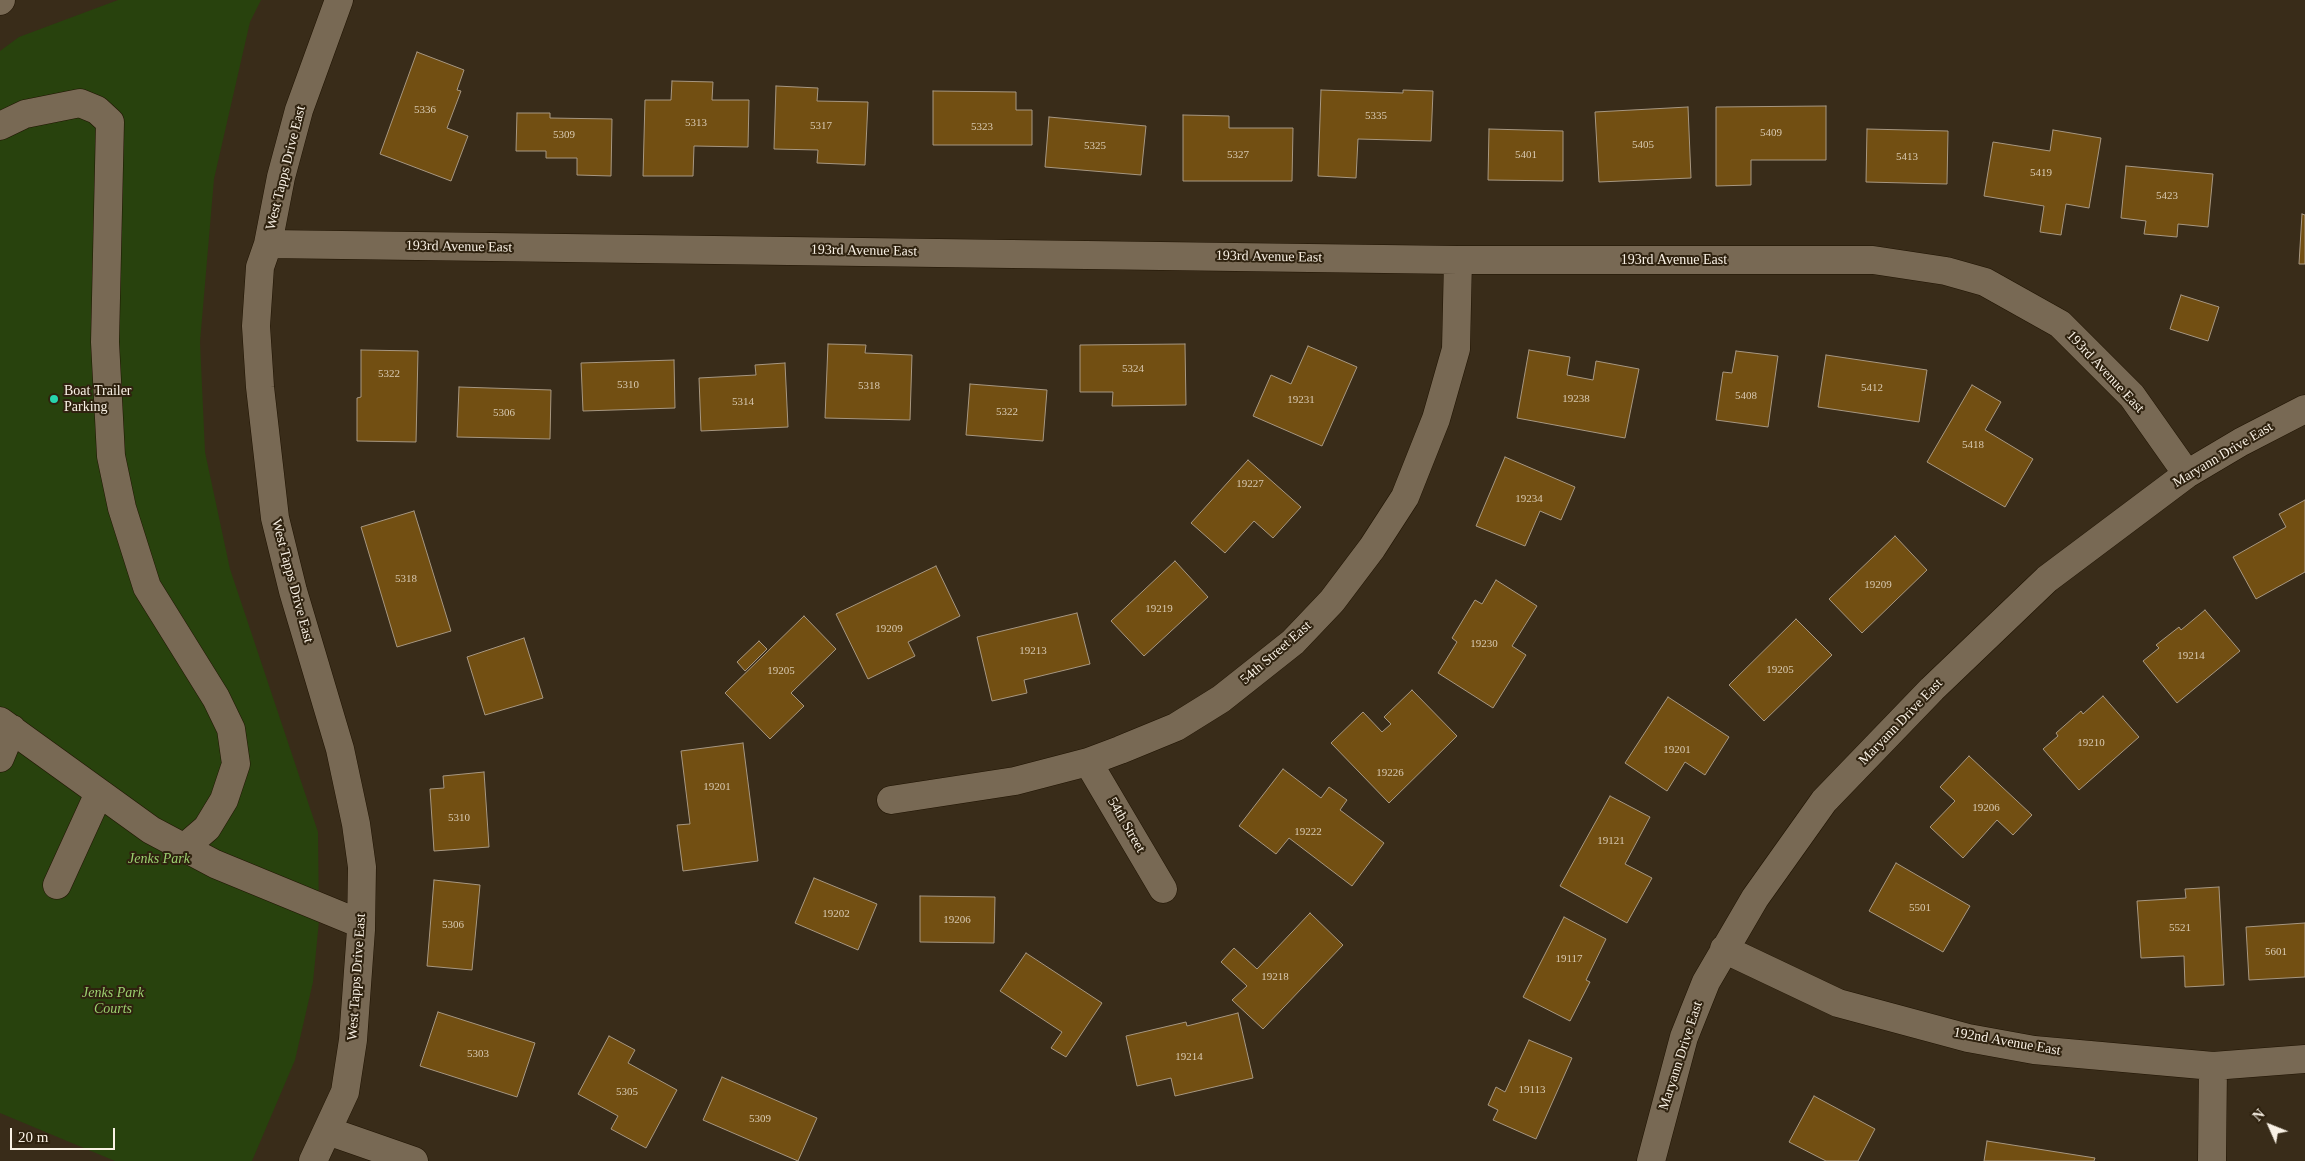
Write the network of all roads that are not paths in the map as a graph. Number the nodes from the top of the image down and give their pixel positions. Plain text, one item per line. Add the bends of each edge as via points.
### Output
1 (339, 0) edge
2 (0, 126) edge
3 (268, 244) junction
4 (1458, 260) junction
5 (2305, 409) edge
6 (2187, 474) junction
7 (6, 725) edge
8 (0, 758) edge
9 (1088, 762) junction
10 (100, 793) junction
11 (892, 800) dead end
12 (185, 847) junction
13 (57, 885) dead end
14 (1163, 889) dead end
15 (361, 924) junction
16 (1724, 949) junction
17 (2305, 1059) edge
18 (2213, 1066) junction
19 (328, 1131) junction
20 (313, 1161) edge
21 (414, 1161) edge
22 (1652, 1161) edge
23 (2212, 1161) edge

1 - 3 street, West Tapps Drive East via 299,110
2 - 12 street via 25,114 80,103 97,110 110,122 105,342 111,456 122,508 147,587 232,729 236,764 224,800 207,828
3 - 4 street, 193rd Avenue East
3 - 15 street, West Tapps Drive East via 260,267 256,326 275,518 340,749 356,824 362,867
4 - 6 street, 193rd Avenue East via 1873,260 1946,271 1985,282 2060,324 2132,396
4 - 9 street, 54th Street East via 1456,349 1436,420 1405,496 1372,548 1332,601 1293,642 1221,699 1176,727
5 - 6 street, Maryann Drive East
6 - 16 street, Maryann Drive East via 2047,580 1932,689 1824,801 1755,898
7 - 8 street
7 - 10 street
9 - 11 street, 54th Street East via 1015,781
9 - 14 street, 54th Street
10 - 12 street via 151,830
10 - 13 street
12 - 15 street via 215,864
15 - 19 street, West Tapps Drive East via 346,1092
16 - 18 street, 192nd Avenue East via 1838,1003 1968,1038 2034,1050
16 - 22 street, Maryann Drive East via 1706,982 1684,1038
17 - 18 street, 192nd Avenue East
18 - 23 street
19 - 20 street, West Tapps Drive East
19 - 21 street

